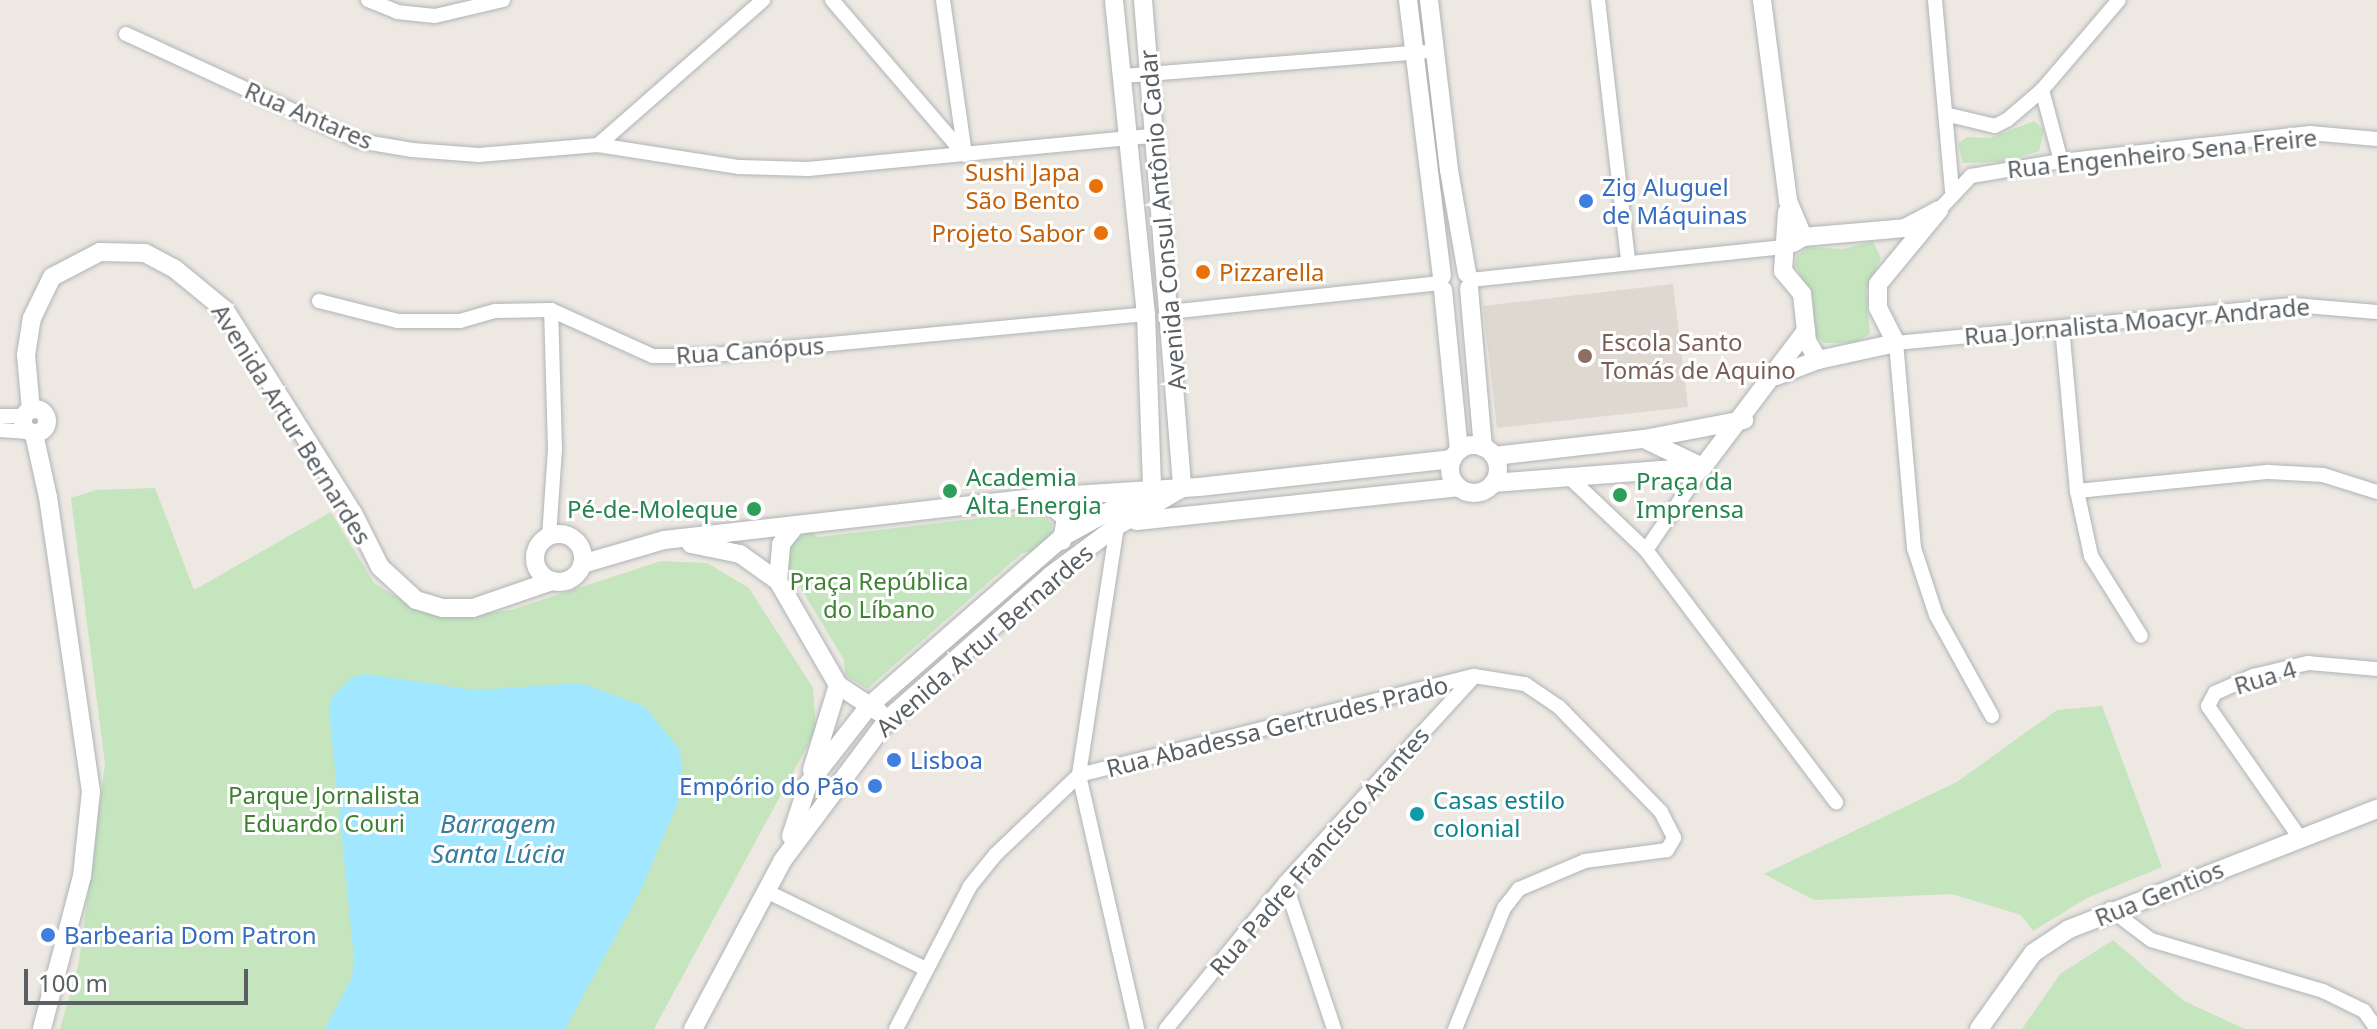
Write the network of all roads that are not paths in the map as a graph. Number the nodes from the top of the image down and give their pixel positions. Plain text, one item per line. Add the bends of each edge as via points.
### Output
1 (368, 0) edge
2 (503, 0) edge
3 (763, 0) edge
4 (832, 0) edge
5 (943, 0) edge
6 (1114, 0) edge
7 (1143, 0) edge
8 (1408, 0) edge
9 (1429, 0) edge
10 (1598, 0) edge
11 (1762, 0) edge
12 (1935, 0) edge
13 (2119, 0) edge
14 (2104, 8) edge
15 (126, 34) dead end
16 (1434, 51) junction
17 (1414, 52) junction
18 (1152, 75) junction
19 (1124, 76) junction
20 (2042, 90) junction
21 (1949, 115) junction
22 (1150, 136) junction
23 (1125, 138) junction
24 (2377, 139) edge
25 (598, 145) junction
26 (965, 155) junction
27 (2061, 161) junction
28 (1952, 191) junction
29 (1788, 201) junction
30 (1939, 210) junction
31 (1879, 230) junction
32 (1803, 237) junction
33 (1786, 247) junction
34 (1628, 261) junction
35 (1892, 267) junction
36 (1469, 280) junction
37 (1442, 283) junction
38 (319, 301) dead end
39 (551, 310) junction
40 (1169, 312) junction
41 (2377, 312) edge
42 (1146, 314) junction
43 (1883, 323) junction
44 (2062, 327) junction
45 (1806, 331) junction
46 (1896, 343) junction
47 (1871, 349) junction
48 (1818, 360) junction
49 (1776, 376) junction
50 (0, 416) edge
51 (1744, 420) junction
52 (34, 422) junction
53 (0, 430) edge
54 (1644, 439) junction
55 (1489, 452) junction
56 (1456, 454) junction
57 (1703, 467) junction
58 (1569, 477) junction
59 (1493, 483) junction
60 (1458, 487) junction
61 (1152, 488) junction
62 (1182, 488) junction
63 (2077, 491) junction
64 (2377, 492) edge
65 (1041, 497) junction
66 (1125, 523) junction
67 (796, 525) junction
68 (555, 536) junction
69 (1064, 536) junction
70 (664, 540) junction
71 (1646, 550) junction
72 (581, 555) junction
73 (1050, 576) junction
74 (546, 577) junction
75 (778, 581) junction
76 (2141, 636) dead end
77 (2377, 669) edge
78 (1474, 676) junction
79 (838, 685) junction
80 (870, 705) junction
81 (1992, 716) dead end
82 (888, 719) junction
83 (1079, 775) junction
84 (808, 784) junction
85 (1836, 802) dead end
86 (2377, 809) edge
87 (2300, 838) junction
88 (783, 860) junction
89 (1285, 883) junction
90 (766, 891) junction
91 (2110, 909) junction
92 (926, 969) junction
93 (42, 1029) edge
94 (693, 1029) edge
95 (896, 1029) edge
96 (1137, 1029) edge
97 (1166, 1029) edge
98 (1334, 1029) edge
99 (1455, 1029) edge
100 (1979, 1029) edge
101 (2377, 1029) edge

1 - 2 street via 397,12 435,16
3 - 25 street
4 - 26 street
5 - 26 street
6 - 19 street, Avenida Consul Antônio Cadar
7 - 18 street, Avenida Consul Antônio Cadar
8 - 17 street
9 - 16 street
10 - 34 street
11 - 29 street
12 - 21 street
13 - 14 street
14 - 20 street
15 - 25 street, Rua Antares via 359,141 479,155
16 - 17 street
16 - 36 street
17 - 18 street
17 - 37 street
18 - 19 street
18 - 22 street, Avenida Consul Antônio Cadar
19 - 23 street, Avenida Consul Antônio Cadar
20 - 21 street via 1995,126
20 - 27 street
21 - 28 street
22 - 23 street, Rua Antares
22 - 40 street, Avenida Consul Antônio Cadar
23 - 26 street, Rua Antares
23 - 42 street, Avenida Consul Antônio Cadar
24 - 27 street, Rua Engenheiro Sena Freire via 2310,133
25 - 26 street, Rua Antares via 739,167 808,169
27 - 28 street, Rua Engenheiro Sena Freire via 1971,176
28 - 30 street
29 - 32 street
29 - 33 street
30 - 31 street via 1905,228
30 - 35 street
31 - 32 street
31 - 35 street via 1892,253
32 - 33 street
33 - 34 street
33 - 45 street via 1783,271 1802,294
34 - 36 street
35 - 43 street via 1876,296
36 - 37 street via 1454,267
36 - 37 street via 1457,297
36 - 55 street
37 - 40 street
37 - 56 street
38 - 39 street, Rua Canópus via 398,321 460,321 496,311
39 - 42 street, Rua Canópus via 653,356 703,356
39 - 68 street
40 - 62 street, Avenida Consul Antônio Cadar
41 - 44 street, Rua Jornalista Moacyr Andrade via 2294,305
42 - 61 street, Avenida Consul Antônio Cadar
43 - 46 street
43 - 47 street
44 - 46 street, Rua Jornalista Moacyr Andrade
44 - 63 street
45 - 48 street
45 - 49 street
46 - 47 street
46 - 81 street via 1914,548 1936,615
47 - 48 street
48 - 49 street
49 - 51 street
50 - 52 street
51 - 54 street
51 - 57 street
52 - 53 street
52 - 74 street, Avenida Artur Bernardes via 26,355 34,305 61,268 100,252 145,253 175,269 225,310 353,513 380,567 400,587 429,606 457,609 512,594
52 - 93 street, Avenida Artur Bernardes via 91,791 85,864
54 - 55 street
54 - 57 street
55 - 56 street
55 - 59 street via 1498,470
56 - 60 street via 1451,475
56 - 62 street, Avenida Artur Bernardes
57 - 58 street
57 - 71 street
58 - 59 street
58 - 71 street
59 - 60 street via 1479,492
60 - 66 street
61 - 62 street, Avenida Artur Bernardes
61 - 65 street, Avenida Artur Bernardes
61 - 69 street, Avenida Artur Bernardes
62 - 66 street, Avenida Artur Bernardes
63 - 64 street via 2269,472 2323,475
63 - 76 street via 2091,556
65 - 67 street, Avenida Artur Bernardes
65 - 69 street via 1061,509
66 - 73 street, Avenida Artur Bernardes
66 - 83 street
67 - 70 street, Avenida Artur Bernardes
67 - 75 street via 781,544
68 - 72 street
68 - 74 street via 536,552
69 - 73 street
69 - 80 street, Avenida Artur Bernardes
70 - 72 street, Avenida Artur Bernardes
70 - 75 street via 740,554
71 - 85 street
72 - 74 street, Avenida Artur Bernardes via 567,581
73 - 82 street, Avenida Artur Bernardes
75 - 79 street
77 - 87 street, Rua 4 via 2308,663 2253,676 2215,693 2208,706
78 - 83 street, Rua Abadessa Gertrudes Prado
78 - 89 street, Rua Padre Francisco Arantes
78 - 99 street via 1525,684 1559,707 1661,812 1671,827 1672,844 1655,853 1585,861 1519,889 1504,908
79 - 80 street
79 - 84 street
80 - 82 street
80 - 84 street, Avenida Artur Bernardes
82 - 88 street, Avenida Artur Bernardes
83 - 92 street via 970,886
83 - 96 street
84 - 88 street, Avenida Artur Bernardes
86 - 87 street, Rua Gentios
87 - 91 street, Rua Gentios
88 - 90 street, Avenida Artur Bernardes
89 - 97 street, Rua Padre Francisco Arantes
89 - 98 street
90 - 92 street
90 - 94 street, Avenida Artur Bernardes
91 - 100 street, Rua Gentios via 2033,953
91 - 101 street via 2151,940 2323,991 2364,1011
92 - 95 street

